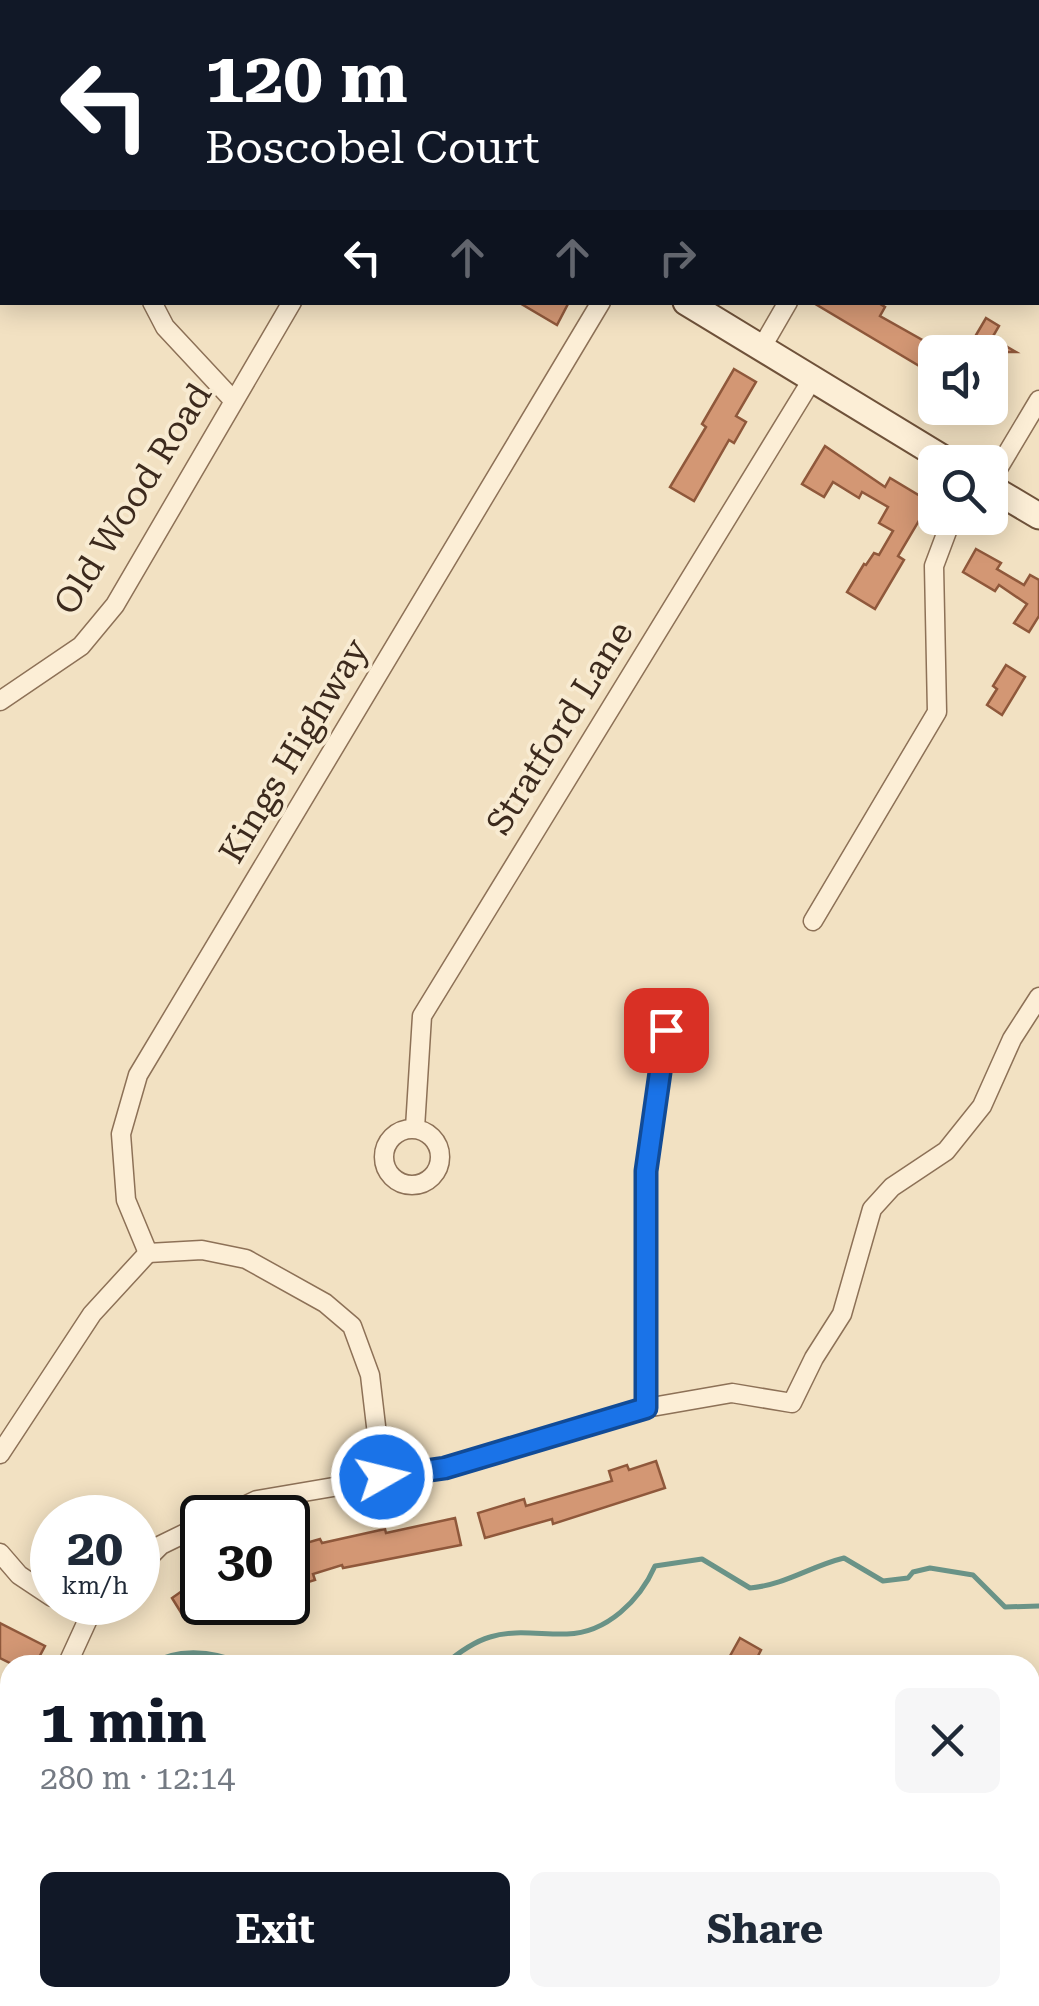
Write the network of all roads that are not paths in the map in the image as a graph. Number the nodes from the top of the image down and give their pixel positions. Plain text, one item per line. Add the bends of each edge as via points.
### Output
1 (154, 305) edge
2 (290, 305) edge
3 (599, 305) edge
4 (691, 305) edge
5 (786, 305) edge
6 (762, 347) junction
7 (813, 378) junction
8 (233, 400) junction
9 (1039, 400) edge
10 (921, 445) edge
11 (1008, 452) edge
12 (1008, 498) edge
13 (1039, 516) edge
14 (946, 535) edge
15 (0, 701) edge
16 (813, 922) dead end
17 (1039, 997) edge
18 (666, 1030) dead end
19 (415, 1128) dead end
20 (148, 1253) junction
21 (646, 1408) junction
22 (0, 1454) edge
23 (382, 1477) junction
24 (283, 1495) edge
25 (0, 1553) edge
26 (30, 1583) edge
27 (85, 1625) edge
28 (72, 1655) edge

1 - 8 street via 165,327
2 - 8 street, Old Wood Road
3 - 20 street, Kings Highway via 138,1075 120,1134 126,1200
4 - 6 street
5 - 6 street
6 - 7 street
7 - 10 street
7 - 19 street, Stratford Lane via 422,1016
8 - 15 street, Old Wood Road via 115,605 81,646
9 - 11 street
12 - 13 street
14 - 16 street via 934,566 937,712
17 - 21 street via 982,1106 946,1151 872,1209 842,1314 792,1403 732,1393
18 - 21 street via 646,1171
20 - 22 street via 92,1314
20 - 23 street via 202,1250 246,1258 352,1326 370,1375
21 - 23 street via 445,1468
23 - 24 street
25 - 26 street
27 - 28 street

